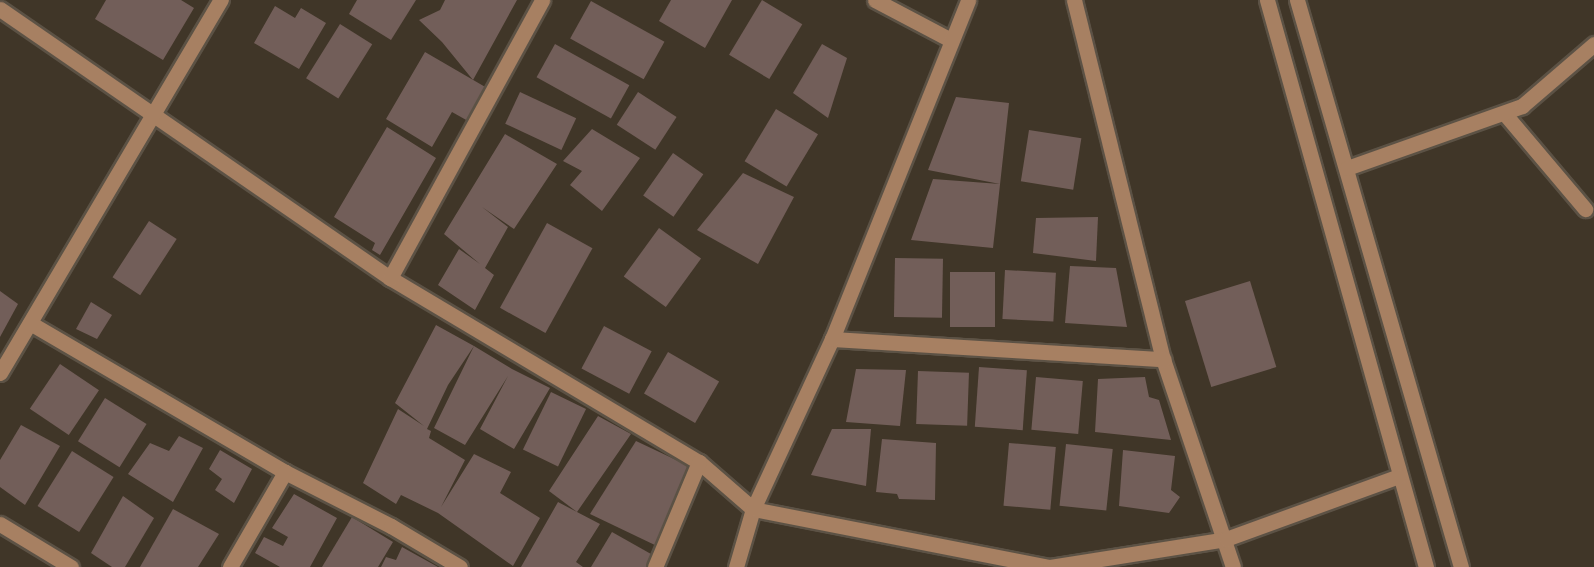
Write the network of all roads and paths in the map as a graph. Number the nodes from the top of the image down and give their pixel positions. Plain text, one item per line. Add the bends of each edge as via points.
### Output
1 (221, 0) edge
2 (542, 0) edge
3 (876, 0) edge
4 (968, 0) edge
5 (1074, 0) edge
6 (1267, 0) edge
7 (1297, 0) edge
8 (0, 9) edge
9 (951, 40) junction
10 (1594, 44) edge
11 (1504, 113) junction
12 (151, 115) junction
13 (1347, 168) junction
14 (1586, 209) dead end
15 (390, 278) junction
16 (30, 323) junction
17 (832, 339) junction
18 (1163, 360) junction
19 (0, 373) edge
20 (699, 462) junction
21 (285, 472) junction
22 (1399, 476) junction
23 (753, 509) junction
24 (0, 524) edge
25 (1226, 539) junction
26 (71, 567) edge
27 (230, 567) edge
28 (460, 567) edge
29 (655, 567) edge
30 (736, 567) edge
31 (1049, 567) edge
32 (1233, 567) edge
33 (1426, 567) edge
34 (1461, 567) edge

1 - 12 street
2 - 15 street
3 - 9 street
4 - 9 street
5 - 18 street
6 - 22 street
7 - 13 street
8 - 12 street
9 - 17 street
10 - 11 street via 1522,106
11 - 13 street
11 - 14 street
12 - 15 street
12 - 16 street
13 - 34 street
15 - 20 street
16 - 19 street
16 - 21 street
17 - 18 street
17 - 23 street
18 - 25 street
20 - 23 street
20 - 29 street
21 - 27 street
21 - 28 street via 391,526
22 - 25 street
22 - 33 street
23 - 30 street
23 - 31 street
24 - 26 street
25 - 31 street
25 - 32 street

